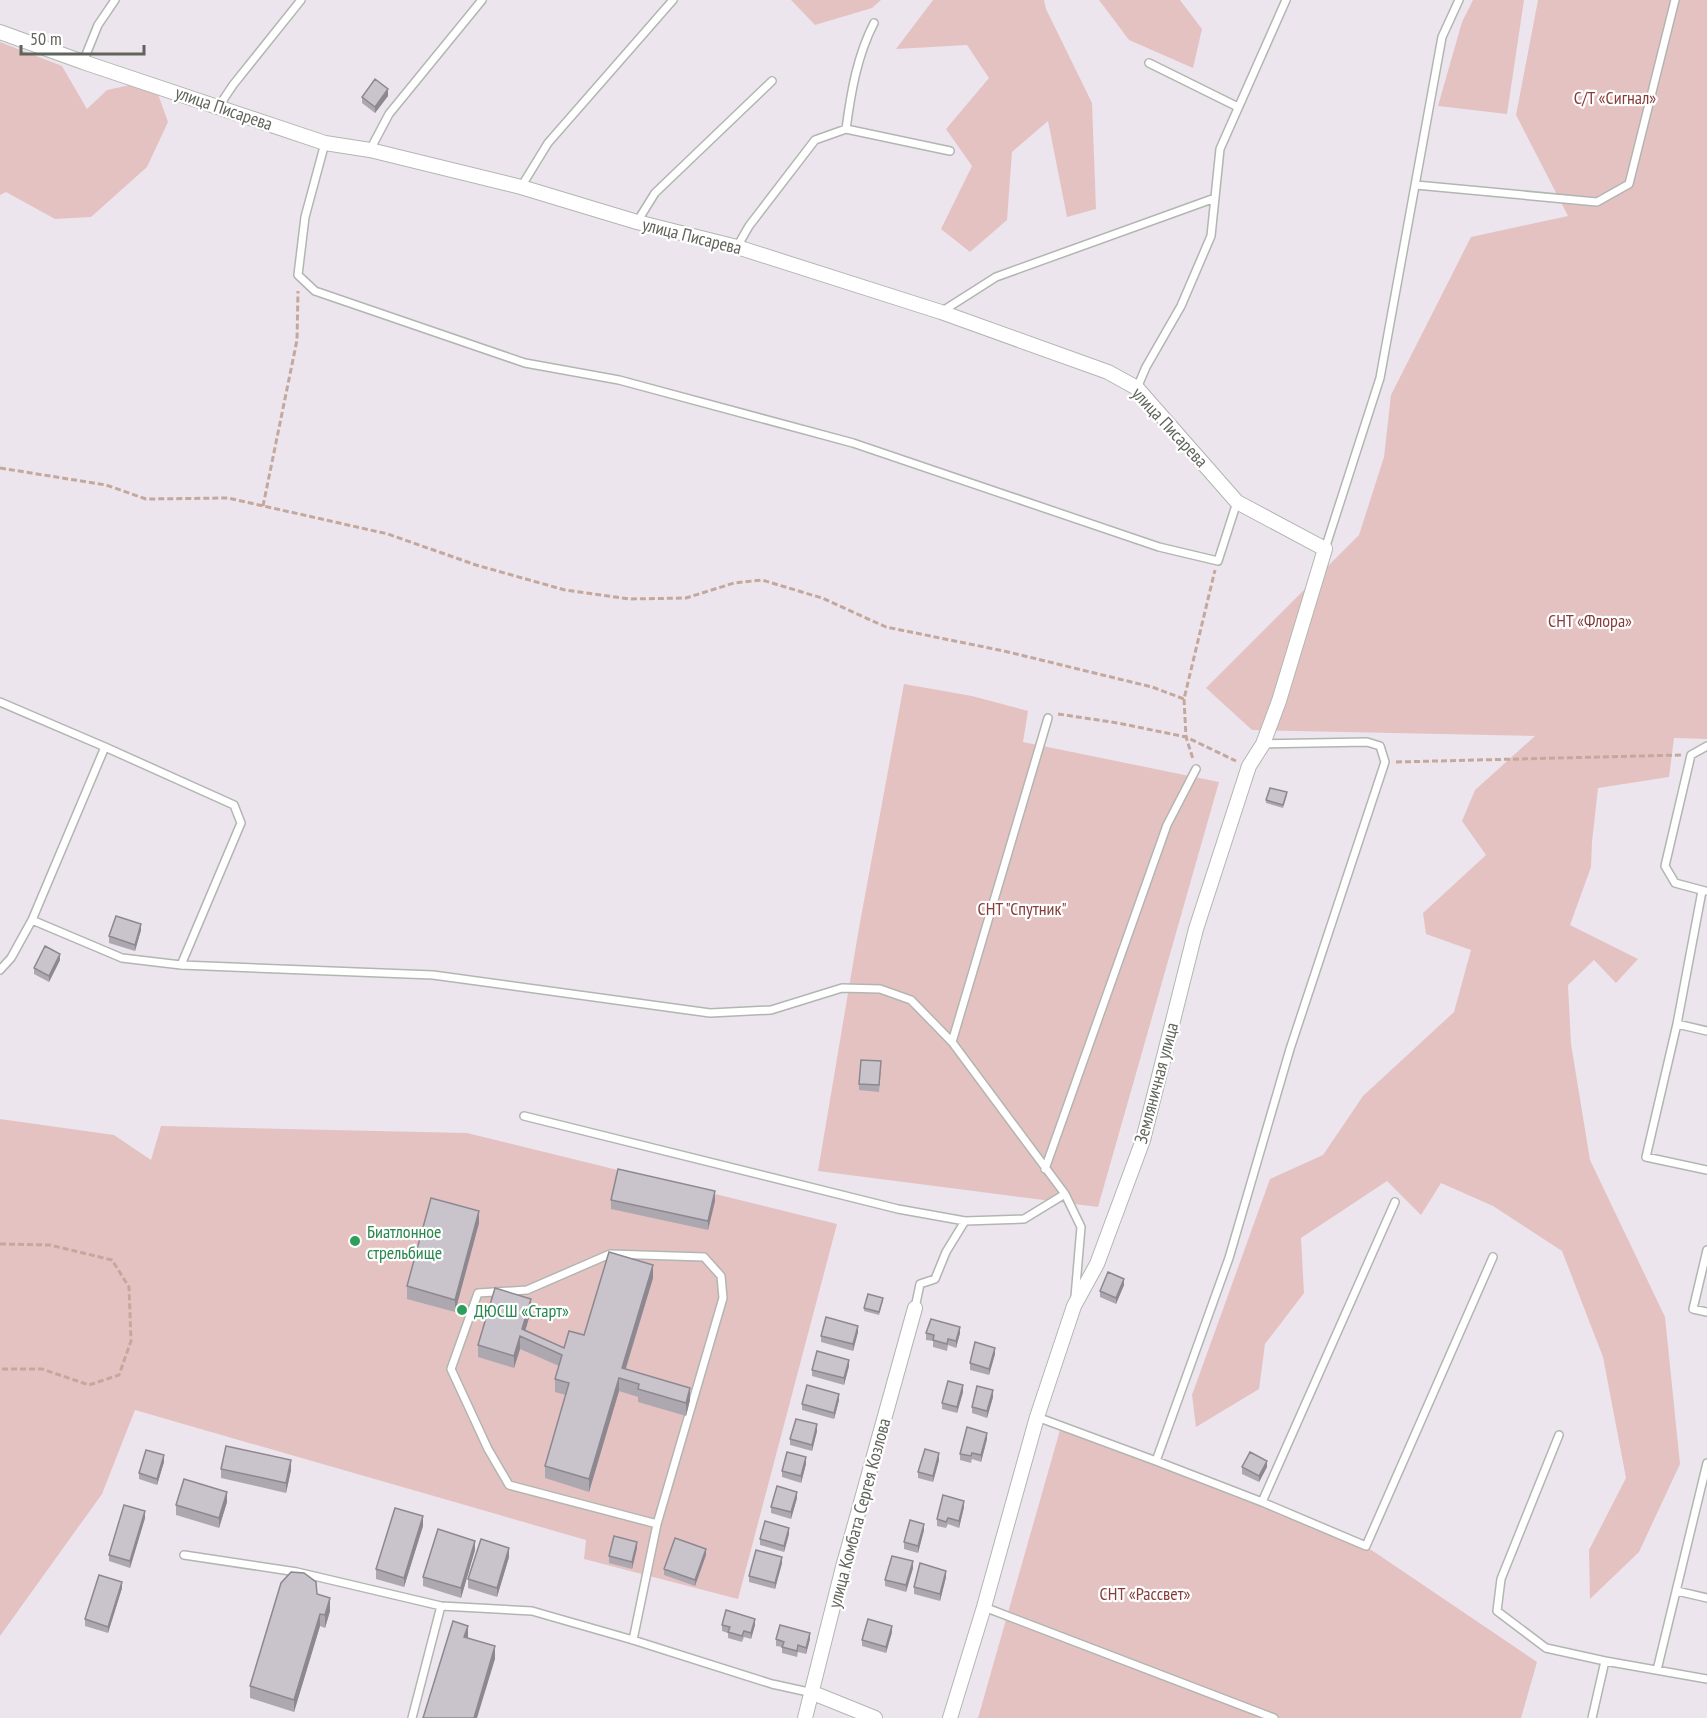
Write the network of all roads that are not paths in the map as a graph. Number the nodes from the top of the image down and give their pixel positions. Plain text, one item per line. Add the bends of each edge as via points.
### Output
1 (115, 0) edge
2 (300, 0) edge
3 (482, 0) edge
4 (673, 0) edge
5 (1286, 0) edge
6 (1459, 0) edge
7 (1675, 0) edge
8 (874, 23) dead end
9 (0, 32) edge
10 (83, 62) junction
11 (1149, 63) dead end
12 (772, 81) dead end
13 (219, 106) junction
14 (1238, 107) junction
15 (846, 129) junction
16 (325, 143) junction
17 (370, 150) junction
18 (950, 151) dead end
19 (1416, 184) junction
20 (521, 187) junction
21 (1215, 198) junction
22 (637, 222) junction
23 (737, 247) junction
24 (941, 312) junction
25 (1137, 388) junction
26 (1237, 502) junction
27 (1325, 549) junction
28 (0, 702) edge
29 (1048, 718) road end
30 (1263, 744) junction
31 (1707, 746) edge
32 (105, 747) junction
33 (1196, 769) road end
34 (1705, 891) edge
35 (32, 920) junction
36 (181, 965) junction
37 (0, 970) edge
38 (1677, 1024) junction
39 (1707, 1031) edge
40 (952, 1042) junction
41 (524, 1116) dead end
42 (1045, 1169) junction
43 (1707, 1170) edge
44 (1065, 1194) junction
45 (1395, 1202) dead end
46 (965, 1221) junction
47 (1707, 1250) edge
48 (1493, 1257) dead end
49 (1074, 1306) junction
50 (915, 1308) joint
51 (1707, 1312) edge
52 (1037, 1417) junction
53 (1559, 1435) dead end
54 (1156, 1461) junction
55 (1707, 1464) edge
56 (1262, 1502) junction
57 (657, 1524) junction
58 (184, 1555) dead end
59 (1677, 1591) junction
60 (1707, 1598) edge
61 (441, 1606) junction
62 (984, 1607) junction
63 (633, 1640) junction
64 (1605, 1661) junction
65 (1657, 1670) junction
66 (1707, 1679) edge
67 (813, 1693) junction
68 (412, 1718) edge
69 (805, 1718) edge
70 (875, 1718) edge
71 (950, 1718) edge
72 (1274, 1718) edge
73 (1592, 1718) edge

1 - 10 lane via 98,24
2 - 13 lane
3 - 17 lane via 389,114
4 - 20 lane via 548,143
5 - 14 lane
6 - 19 lane via 1442,37
7 - 19 lane via 1629,184 1597,202
8 - 15 lane via 863,43
9 - 10 street, улица Писарева
10 - 13 street, улица Писарева
11 - 14 lane
12 - 22 lane via 655,193
13 - 16 street, улица Писарева
14 - 21 lane via 1220,149
15 - 18 lane
15 - 23 lane via 815,140
16 - 17 street, улица Писарева
16 - 26 lane via 305,217 298,274 315,291 525,363 619,380 853,443 1159,547 1218,561
17 - 20 street, улица Писарева
19 - 27 lane via 1380,378
20 - 22 street, улица Писарева
21 - 24 lane via 996,277
21 - 25 lane via 1211,236
22 - 23 street, улица Писарева
23 - 24 street, улица Писарева
24 - 25 street, улица Писарева via 1108,372
25 - 26 street, улица Писарева
26 - 27 street, улица Писарева
27 - 30 street, Земляничная улица
28 - 32 lane
29 - 40 lane
30 - 49 street, Земляничная улица via 1249,766 1196,929 1143,1140 1097,1264
30 - 54 lane via 1367,742 1380,746 1385,762 1290,1049 1229,1258
31 - 34 lane via 1691,755 1665,866 1675,883
32 - 35 lane
32 - 36 lane via 234,805 241,823
33 - 42 lane via 1167,825
34 - 38 lane
35 - 36 lane via 122,958
35 - 37 lane
36 - 40 lane via 433,975 710,1013 771,1010 842,988 880,989 911,1000
38 - 39 lane
38 - 43 lane via 1646,1157
40 - 42 lane
41 - 46 lane via 898,1209
42 - 44 lane
44 - 46 lane via 1024,1219
44 - 49 lane via 1081,1227
45 - 56 lane
46 - 50 lane via 935,1279 920,1284
47 - 51 lane via 1694,1309
48 - 56 lane via 1366,1546
49 - 52 street, Земляничная улица
50 - 67 street, улица Комбата Сергея Козлова via 843,1568
52 - 54 lane
52 - 62 street, Земляничная улица
53 - 64 lane via 1501,1579 1497,1611 1546,1648
54 - 56 lane
55 - 59 lane
57 - 57 lane via 509,1485 452,1369 478,1293 527,1290 610,1254 704,1257 721,1276 723,1298
57 - 63 lane
58 - 61 lane via 297,1572
59 - 60 lane
59 - 65 lane
61 - 63 lane via 532,1611
61 - 68 lane
62 - 71 street, Земляничная улица
62 - 72 lane
63 - 67 lane
64 - 65 lane
64 - 73 lane
65 - 66 lane
67 - 69 street, улица Комбата Сергея Козлова
67 - 70 street

